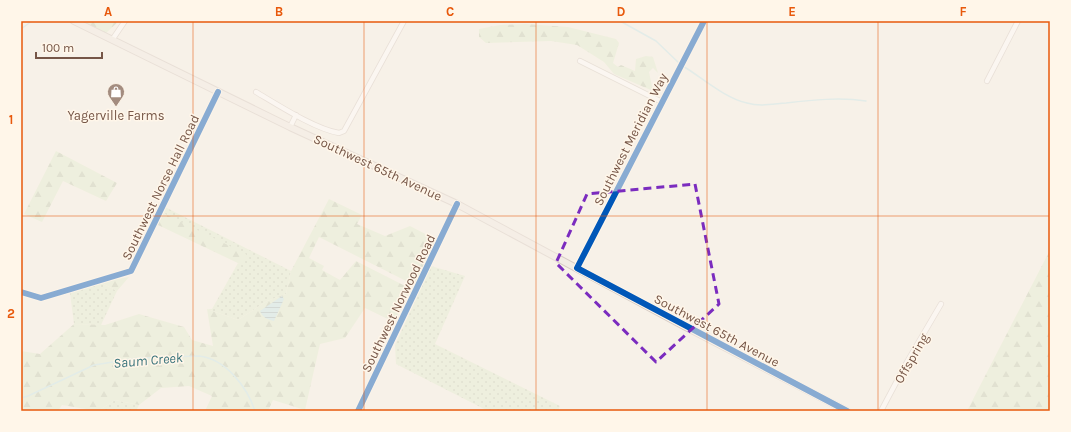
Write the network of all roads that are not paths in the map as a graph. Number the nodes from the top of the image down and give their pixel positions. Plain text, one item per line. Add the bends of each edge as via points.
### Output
1 (74, 21) edge
2 (125, 21) edge
3 (404, 21) edge
4 (704, 21) edge
5 (1018, 21) edge
6 (112, 40) junction
7 (580, 61) dead end
8 (987, 81) dead end
9 (218, 92) junction
10 (256, 92) dead end
11 (662, 102) junction
12 (296, 115) junction
13 (290, 127) junction
14 (457, 204) junction
15 (577, 268) junction
16 (21, 292) edge
17 (941, 304) dead end
18 (358, 411) edge
19 (847, 411) edge
20 (881, 411) edge

1 - 6 main road, Southwest 65th Avenue
2 - 6 street
3 - 12 street via 344,131 334,132
4 - 11 street, Southwest Meridian Way
5 - 8 street
6 - 9 main road, Southwest 65th Avenue
7 - 11 street
9 - 13 main road, Southwest 65th Avenue
9 - 16 street, Southwest Norse Hall Road via 131,271 40,298
10 - 12 street
11 - 15 street, Southwest Meridian Way
12 - 13 street
13 - 14 main road, Southwest 65th Avenue
14 - 15 main road, Southwest 65th Avenue
14 - 18 street, Southwest Norwood Road
15 - 19 main road, Southwest 65th Avenue
17 - 20 street, Offspring

